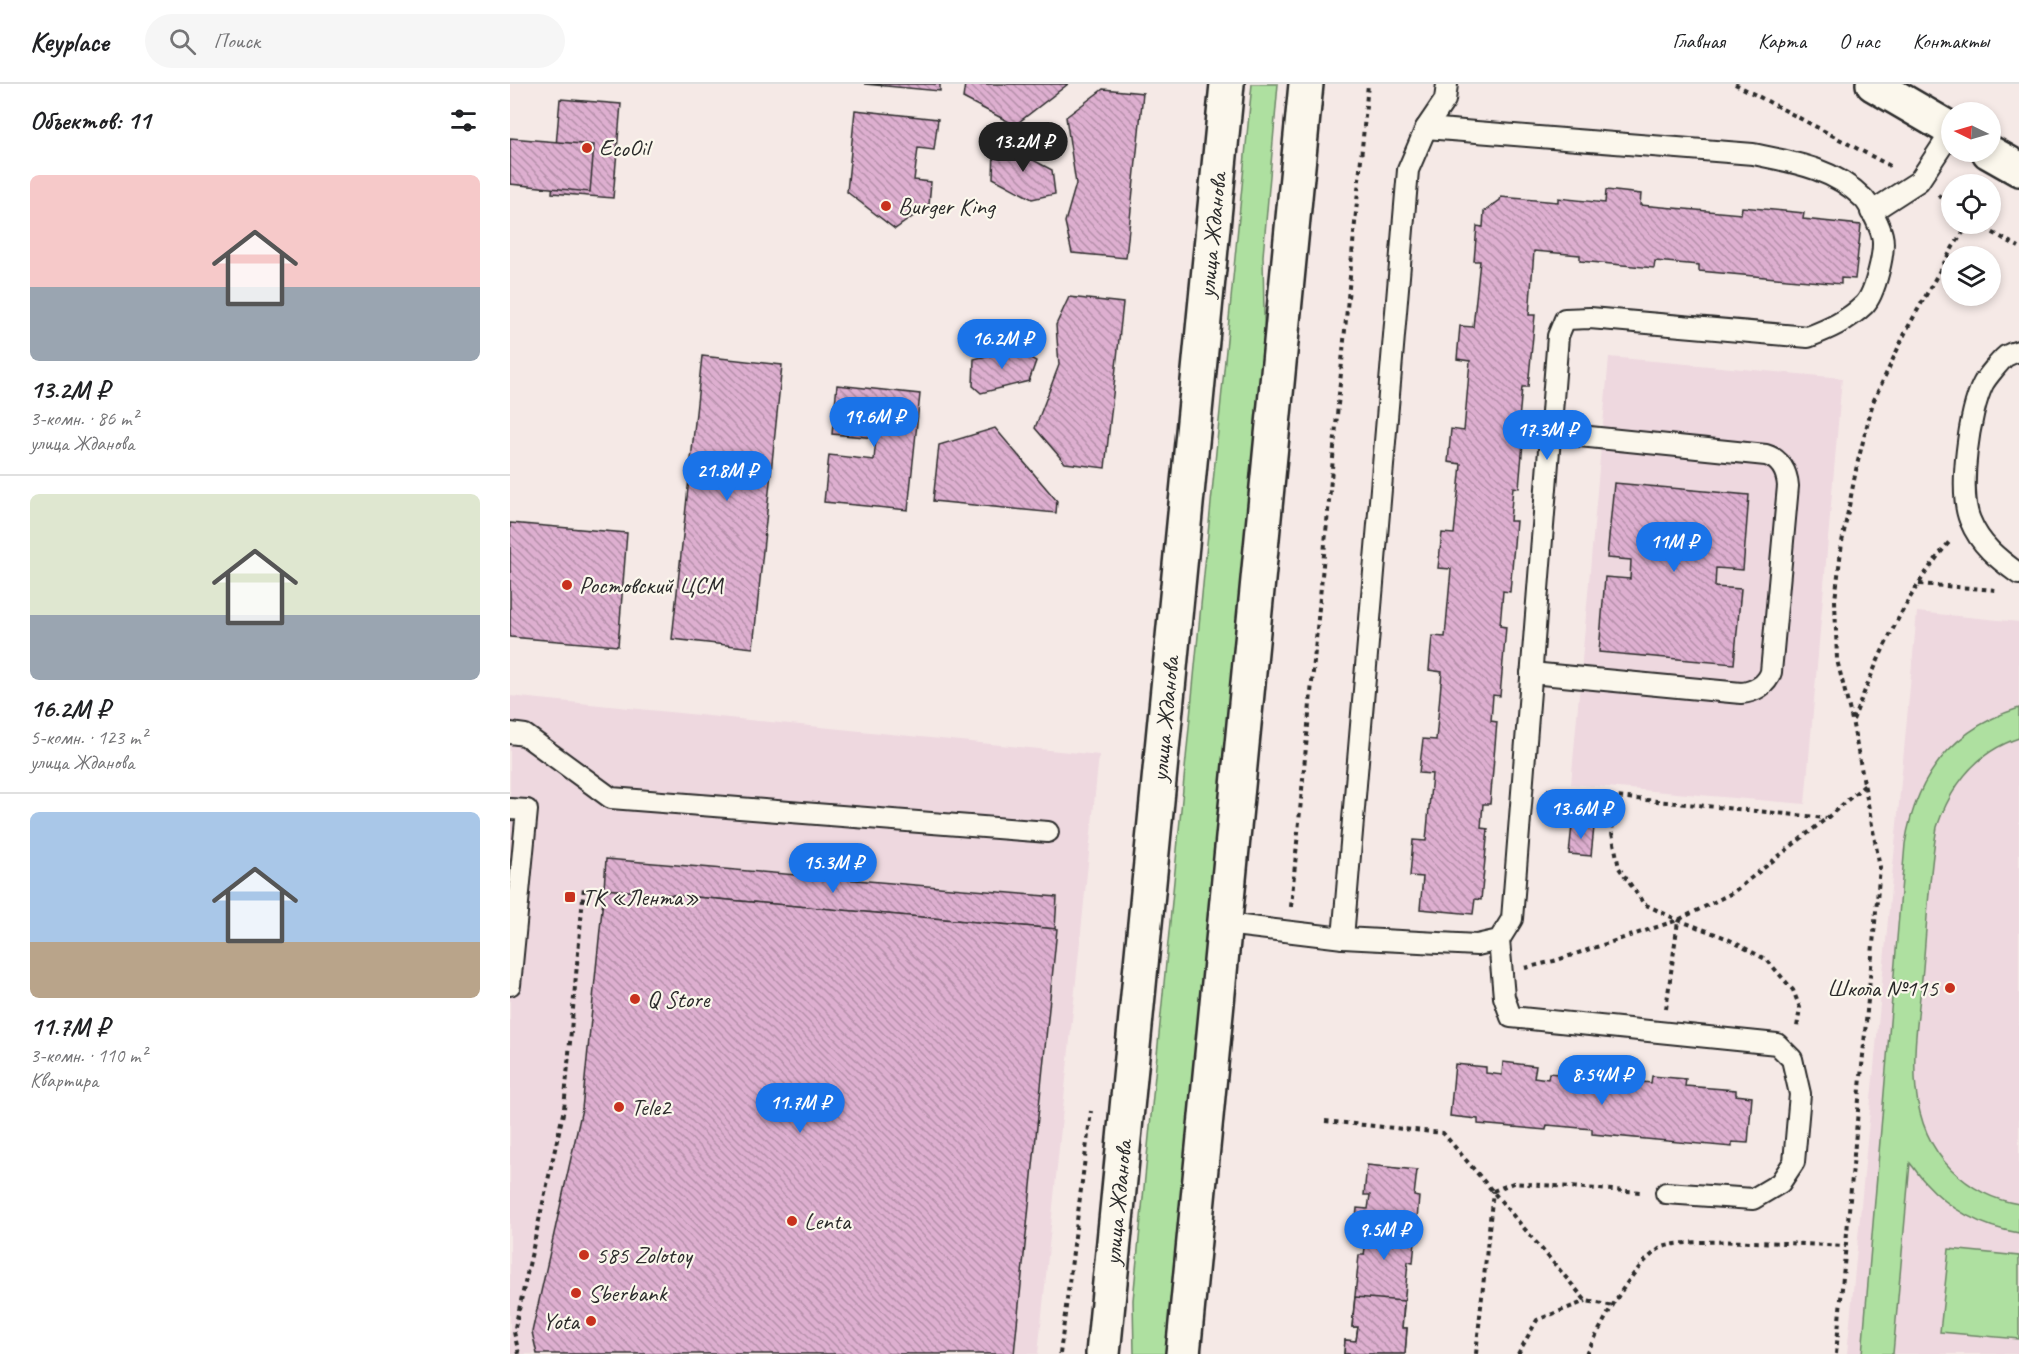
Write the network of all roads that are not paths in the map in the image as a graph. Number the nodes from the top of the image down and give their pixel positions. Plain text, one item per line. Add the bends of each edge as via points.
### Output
1 (1227, 84) edge
2 (1306, 84) edge
3 (1447, 84) edge
4 (1873, 84) edge
5 (1941, 124) edge
6 (1426, 128) junction
7 (1941, 147) edge
8 (2001, 159) edge
9 (2019, 169) edge
10 (1871, 212) junction
11 (2019, 351) edge
12 (1550, 433) junction
13 (2019, 574) edge
14 (1531, 673) junction
15 (510, 733) edge
16 (510, 809) edge
17 (1048, 832) dead end
18 (515, 886) edge
19 (1225, 924) junction
20 (1343, 938) junction
21 (1499, 940) junction
22 (510, 985) edge
23 (1666, 1193) road end
24 (1103, 1354) edge
25 (1183, 1354) edge

1 - 24 street, улица Жданова
2 - 19 street
3 - 6 lane via 1445,100
4 - 5 street
6 - 10 lane via 1753,154 1806,165 1834,176 1865,199
6 - 20 lane via 1408,170
7 - 10 lane via 1919,181
8 - 9 street
10 - 12 lane via 1883,236 1880,269 1866,303 1838,326 1808,337 1565,319 1558,336
11 - 13 lane via 2006,356 1983,384 1968,436 1964,488 1969,519 1995,557
12 - 14 lane
12 - 14 lane via 1766,455 1784,469 1788,486 1771,672 1764,684 1741,693
14 - 21 lane via 1512,920
15 - 17 lane via 525,735 610,798
16 - 18 lane via 527,810
18 - 22 lane
19 - 20 lane
19 - 25 street
20 - 21 lane via 1477,945
21 - 23 lane via 1504,997 1511,1017 1777,1044 1792,1059 1800,1094 1794,1162 1780,1183 1753,1199

